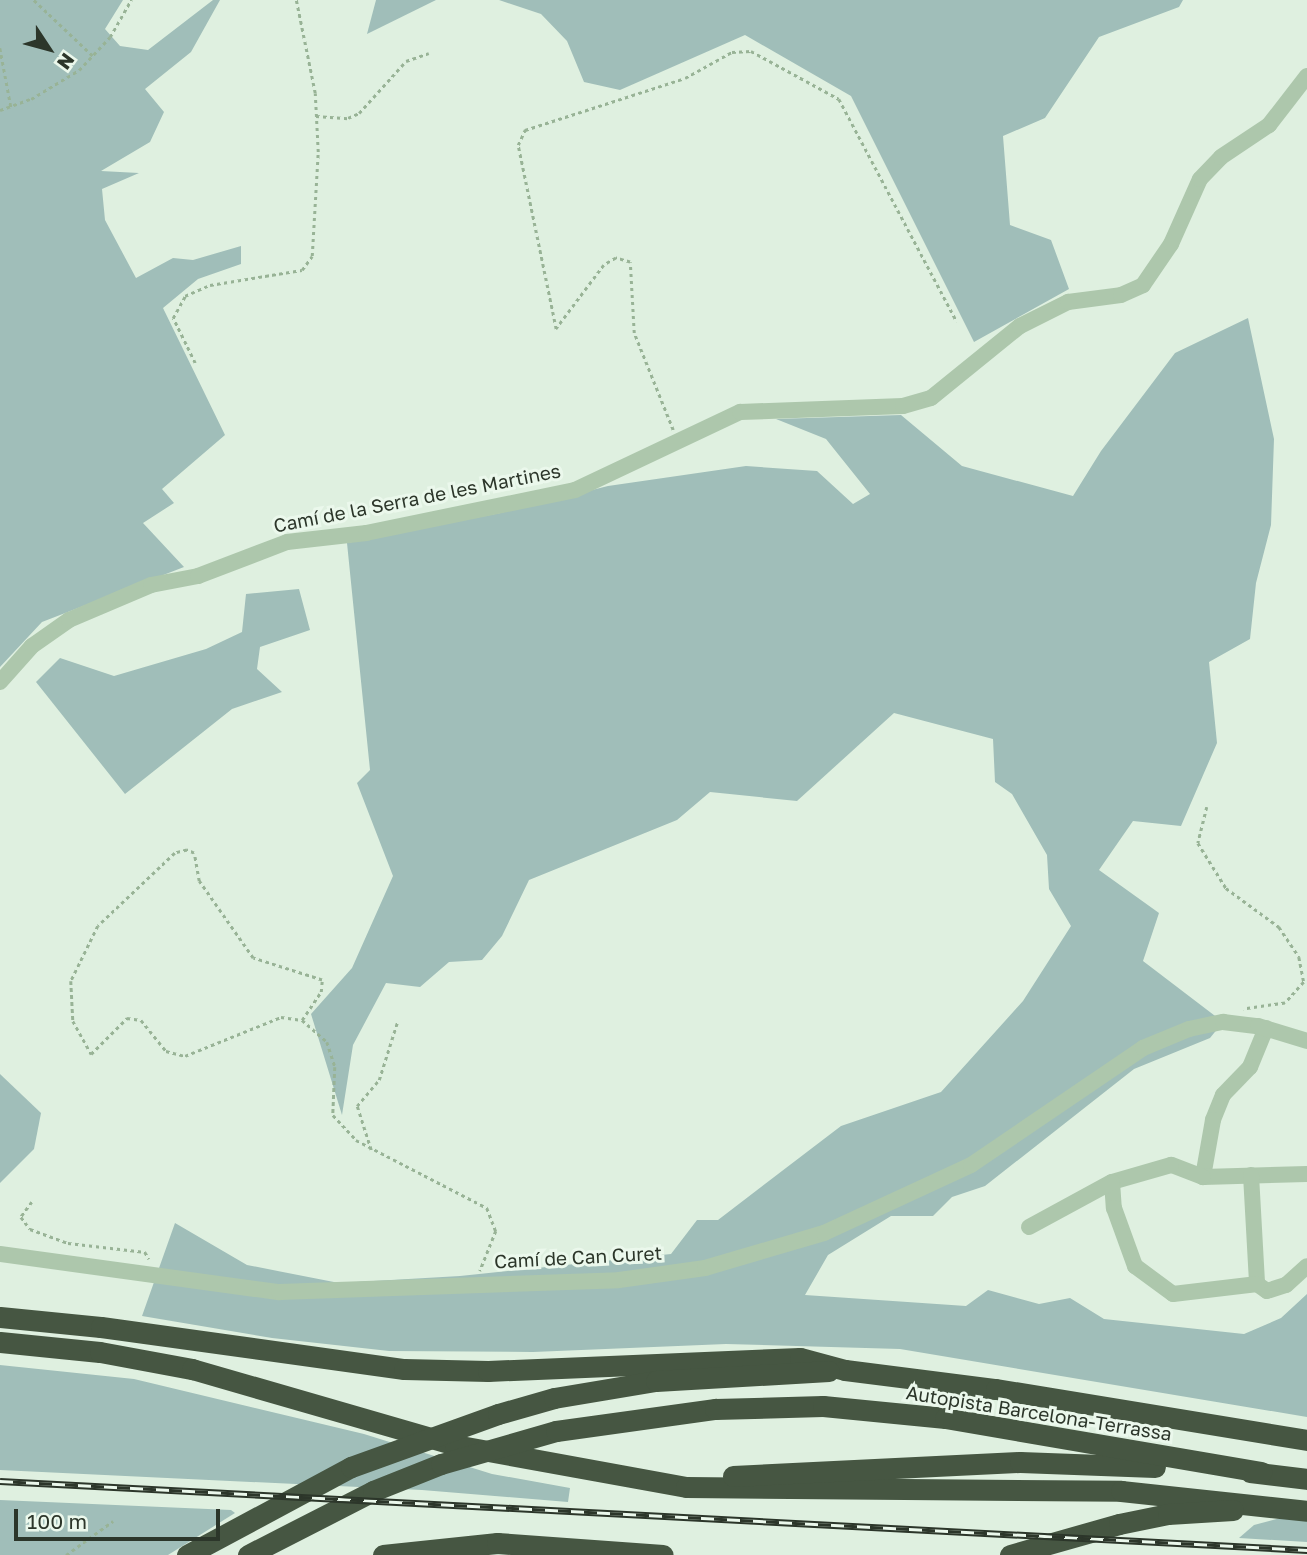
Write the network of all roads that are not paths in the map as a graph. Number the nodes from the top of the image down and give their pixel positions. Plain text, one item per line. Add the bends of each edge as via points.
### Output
1 (1307, 76) edge
2 (0, 681) edge
3 (1266, 1028) junction
4 (1307, 1041) edge
5 (1307, 1174) edge
6 (1251, 1175) junction
7 (1203, 1177) junction
8 (1112, 1182) junction
9 (1029, 1227) dead end
10 (0, 1254) edge
11 (1307, 1266) edge
12 (1257, 1284) junction
13 (0, 1317) edge
14 (0, 1342) edge
15 (845, 1370) junction
16 (1307, 1440) edge
17 (1261, 1472) junction
18 (608, 1473) junction
19 (1307, 1479) edge
20 (1307, 1512) edge
21 (187, 1555) edge
22 (248, 1555) edge
23 (383, 1555) edge
24 (663, 1555) edge
25 (1011, 1555) edge

1 - 2 street, Camí de la Serra de les Martines via 1269,125 1221,157 1200,178 1153,274 1132,291 1068,302 1020,326 931,398 903,405 740,412 575,490 366,533 287,541 198,576 151,585 51,629
3 - 4 street, Camí de Can Curet
3 - 7 street via 1250,1067 1223,1095 1213,1120
3 - 10 street, Camí de Can Curet via 1233,1023 1189,1029 1143,1048 971,1165 867,1215 775,1251 705,1268 619,1280 279,1292
5 - 6 street
6 - 7 street
6 - 12 street
7 - 8 street via 1171,1165
8 - 9 street
8 - 12 street via 1114,1208 1135,1266 1156,1285 1173,1294 1189,1294
11 - 12 street via 1286,1285 1267,1291
13 - 15 highway via 404,1369 488,1371 800,1358
14 - 18 highway via 100,1352 192,1369 455,1445
15 - 16 highway via 996,1389
15 - 21 highway via 656,1381 554,1398 386,1452 302,1489
17 - 18 highway via 1020,1462 727,1476
17 - 19 highway
17 - 22 highway, Autopista Barcelona-Terrassa via 1010,1427 823,1406 702,1410 536,1435 441,1464 373,1491
18 - 20 highway via 686,1487 1166,1492
20 - 25 highway via 1228,1510 1119,1524
23 - 24 highway via 496,1543

